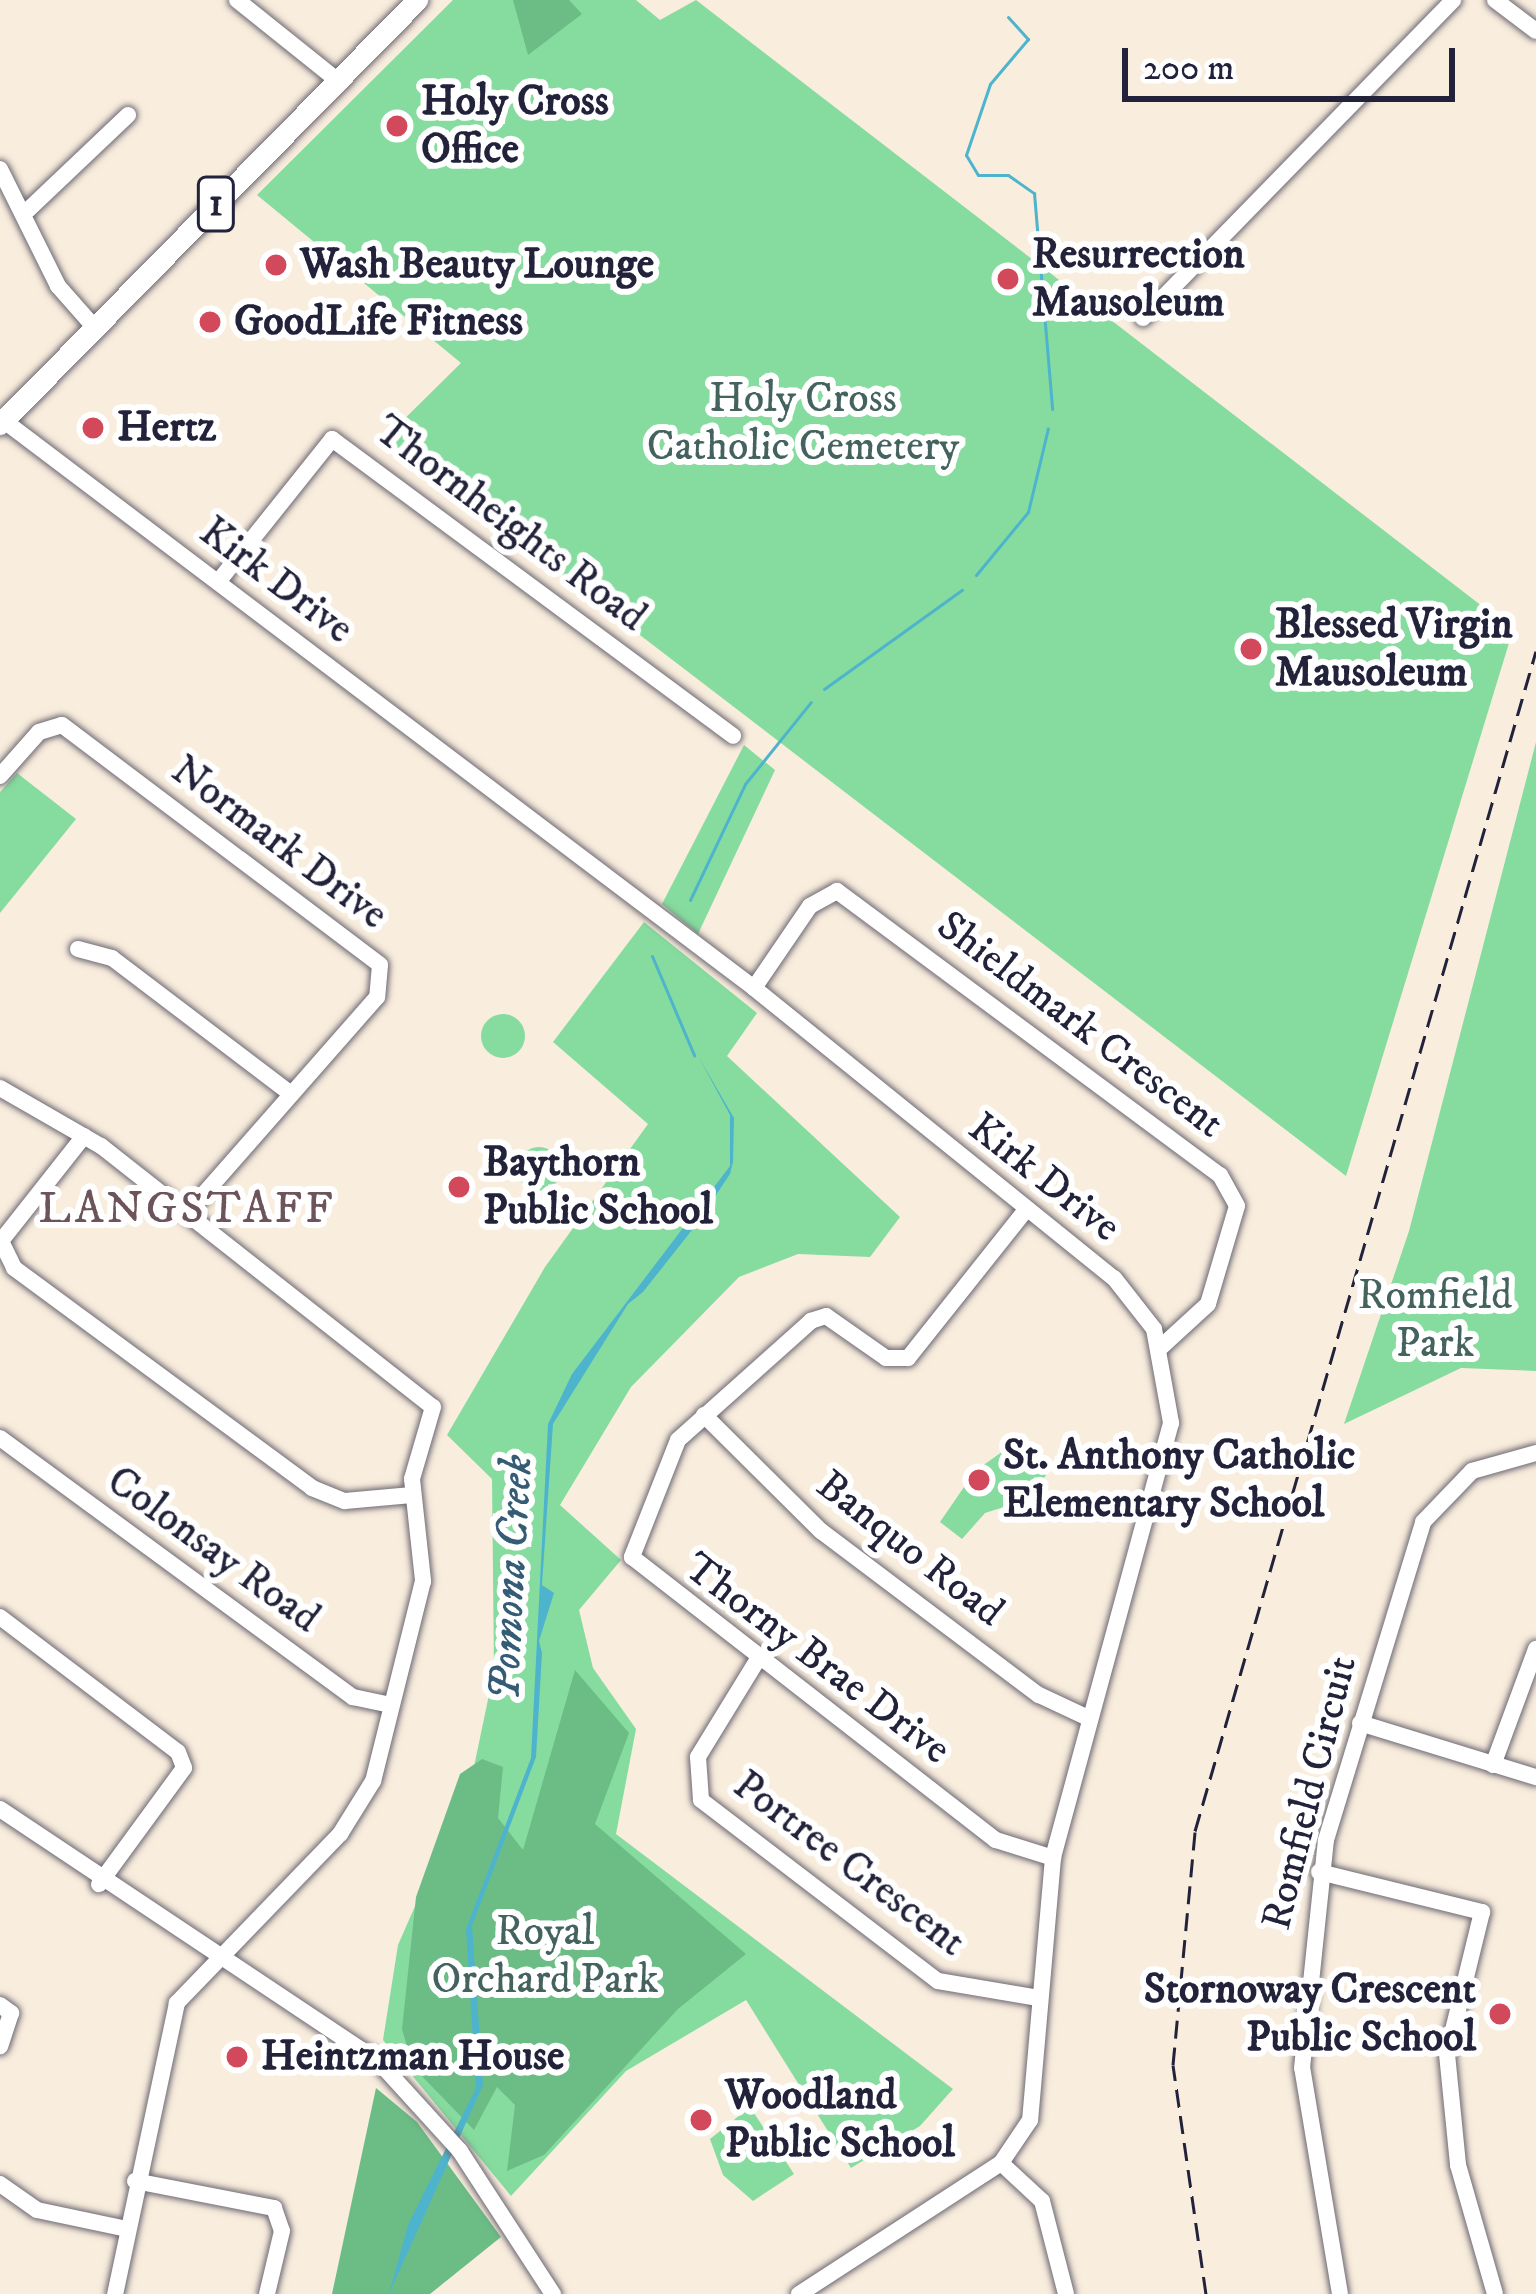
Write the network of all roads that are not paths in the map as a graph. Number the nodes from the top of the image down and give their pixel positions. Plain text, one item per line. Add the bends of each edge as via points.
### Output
1 (237, 0) edge
2 (417, 0) edge
3 (1453, 0) edge
4 (1495, 0) edge
5 (1536, 31) edge
6 (337, 80) junction
7 (128, 115) dead end
8 (0, 169) edge
9 (28, 210) junction
10 (1143, 317) dead end
11 (94, 328) junction
12 (2, 422) edge
13 (218, 582) junction
14 (733, 736) dead end
15 (0, 776) edge
16 (78, 949) dead end
17 (754, 988) junction
18 (0, 1088) edge
19 (291, 1094) junction
20 (84, 1136) junction
21 (1025, 1211) junction
22 (188, 1212) junction
23 (1161, 1347) junction
24 (704, 1415) junction
25 (0, 1438) edge
26 (1536, 1453) edge
27 (412, 1495) junction
28 (0, 1617) edge
29 (1536, 1649) edge
30 (758, 1659) junction
31 (391, 1705) junction
32 (1088, 1718) junction
33 (1360, 1723) junction
34 (1493, 1765) junction
35 (1536, 1777) edge
36 (0, 1809) edge
37 (1053, 1858) junction
38 (1319, 1872) junction
39 (99, 1884) junction
40 (218, 1959) junction
41 (1039, 1998) junction
42 (0, 2005) edge
43 (0, 2046) edge
44 (1001, 2163) junction
45 (135, 2181) junction
46 (0, 2184) edge
47 (128, 2229) junction
48 (115, 2294) edge
49 (267, 2294) edge
50 (553, 2294) edge
51 (799, 2294) edge
52 (1066, 2294) edge
53 (1340, 2294) edge
54 (1495, 2294) edge

1 - 6 street
2 - 6 main road, 1
3 - 10 street
4 - 5 street
6 - 11 main road, 1
7 - 9 street
8 - 9 street
9 - 11 street via 58,286
11 - 12 main road, 1
12 - 13 street, Kirk Drive
13 - 14 street, Thornheights Road via 332,440
13 - 17 street, Kirk Drive
15 - 19 street, Normark Drive via 39,731 62,724 380,965 376,997
16 - 19 street via 112,958
17 - 21 street, Kirk Drive
17 - 23 street, Shieldmark Crescent via 810,906 837,891 1220,1175 1238,1206 1208,1304
18 - 20 street
19 - 22 street, Normark Drive
20 - 22 street
20 - 27 street via 1,1241 14,1268 312,1488 345,1501
21 - 23 street, Kirk Drive via 1114,1278
21 - 24 street, Thorny Brae Drive via 908,1358 886,1358 820,1316
22 - 27 street via 431,1398
23 - 32 street, Kirk Drive via 1171,1423
24 - 30 street, Thorny Brae Drive via 662,1467 632,1557
24 - 32 street, Banquo Road via 821,1531 1039,1695
25 - 31 street, Colonsay Road via 353,1697
26 - 33 street, Romfield Circuit via 1472,1471 1423,1522
27 - 31 street via 422,1581
28 - 39 street via 178,1752 184,1768
29 - 34 street
30 - 37 street, Thorny Brae Drive via 996,1840
30 - 41 street, Portree Crescent via 698,1757 701,1800 938,1981
31 - 40 street via 352,1818
32 - 37 street, Kirk Drive
33 - 34 street
33 - 38 street, Romfield Circuit
34 - 35 street
36 - 39 street
37 - 41 street, Kirk Drive
38 - 53 street, Romfield Circuit via 1304,2106
38 - 54 street via 1482,1912 1447,2054 1458,2165
39 - 40 street
40 - 45 street via 166,2027
40 - 50 street via 403,2086 460,2151
41 - 44 street, Kirk Drive via 1035,2103
42 - 43 street via 10,2013
44 - 51 street, Kirk Drive
44 - 52 street via 1042,2201
45 - 47 street
45 - 49 street via 274,2208 282,2231
46 - 47 street via 58,2218
47 - 48 street

